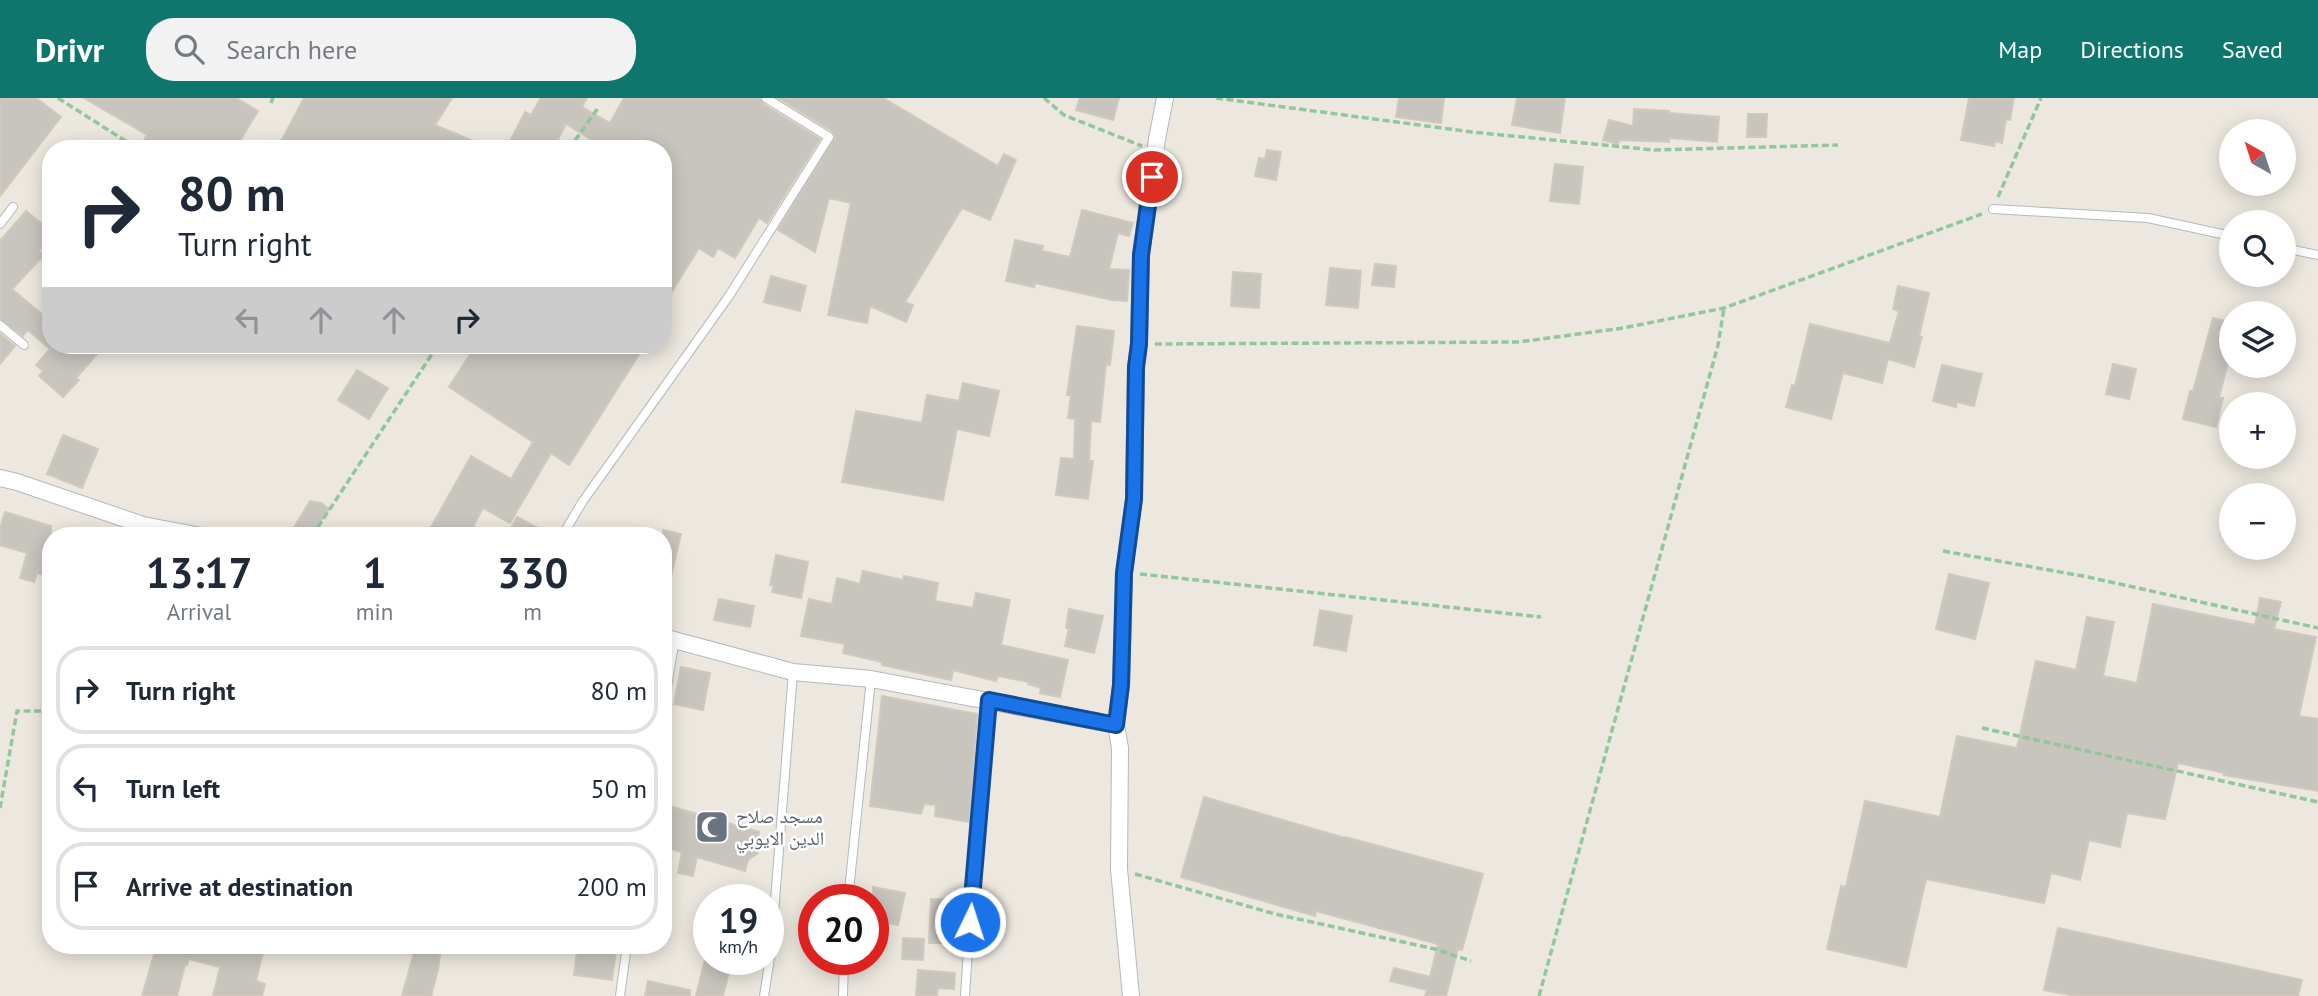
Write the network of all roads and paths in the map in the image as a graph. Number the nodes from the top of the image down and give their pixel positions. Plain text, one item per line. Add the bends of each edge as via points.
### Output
1 (58, 98) edge
2 (766, 98) edge
3 (1044, 98) edge
4 (1165, 98) edge
5 (1216, 98) edge
6 (2041, 98) edge
7 (598, 108) dead end
8 (124, 140) edge
9 (575, 140) edge
10 (1838, 145) dead end
11 (1155, 151) junction
12 (13, 208) dead end
13 (1993, 209) junction
14 (0, 224) edge
15 (2219, 233) edge
16 (2296, 250) edge
17 (2318, 255) edge
18 (1724, 308) junction
19 (0, 325) edge
20 (1139, 344) junction
21 (24, 345) dead end
22 (432, 354) edge
23 (1, 482) edge
24 (154, 527) edge
25 (318, 527) edge
26 (567, 527) edge
27 (1943, 551) dead end
28 (1124, 573) junction
29 (1541, 617) dead end
30 (2318, 628) edge
31 (672, 639) edge
32 (793, 672) junction
33 (871, 679) junction
34 (989, 700) junction
35 (42, 711) edge
36 (1116, 725) junction
37 (1982, 729) dead end
38 (2318, 802) edge
39 (0, 808) edge
40 (1119, 869) junction
41 (851, 884) edge
42 (625, 954) edge
43 (1471, 961) dead end
44 (844, 975) edge
45 (620, 996) edge
46 (764, 996) edge
47 (843, 996) edge
48 (965, 996) edge
49 (1131, 996) edge
50 (1539, 996) edge

1 - 8 path
2 - 26 lane via 829,137 729,296
3 - 11 path via 1064,115
4 - 11 street
5 - 10 path via 1472,132 1654,150
6 - 13 path
7 - 9 path
11 - 20 street via 1141,255
12 - 14 lane
13 - 15 lane via 2148,218
13 - 18 path
16 - 17 lane
18 - 20 path via 1519,342
18 - 50 path via 1718,345
19 - 21 lane
20 - 28 street via 1134,499
22 - 25 path
23 - 24 street via 17,482
27 - 30 path via 2088,577
28 - 29 path
28 - 36 street
31 - 32 street
32 - 33 street
32 - 46 lane
33 - 34 street
33 - 41 lane
34 - 36 street
34 - 48 lane
35 - 39 path via 17,711
36 - 40 street via 1120,748
37 - 38 path
40 - 43 path via 1275,914
40 - 49 street
42 - 45 lane
44 - 47 lane

